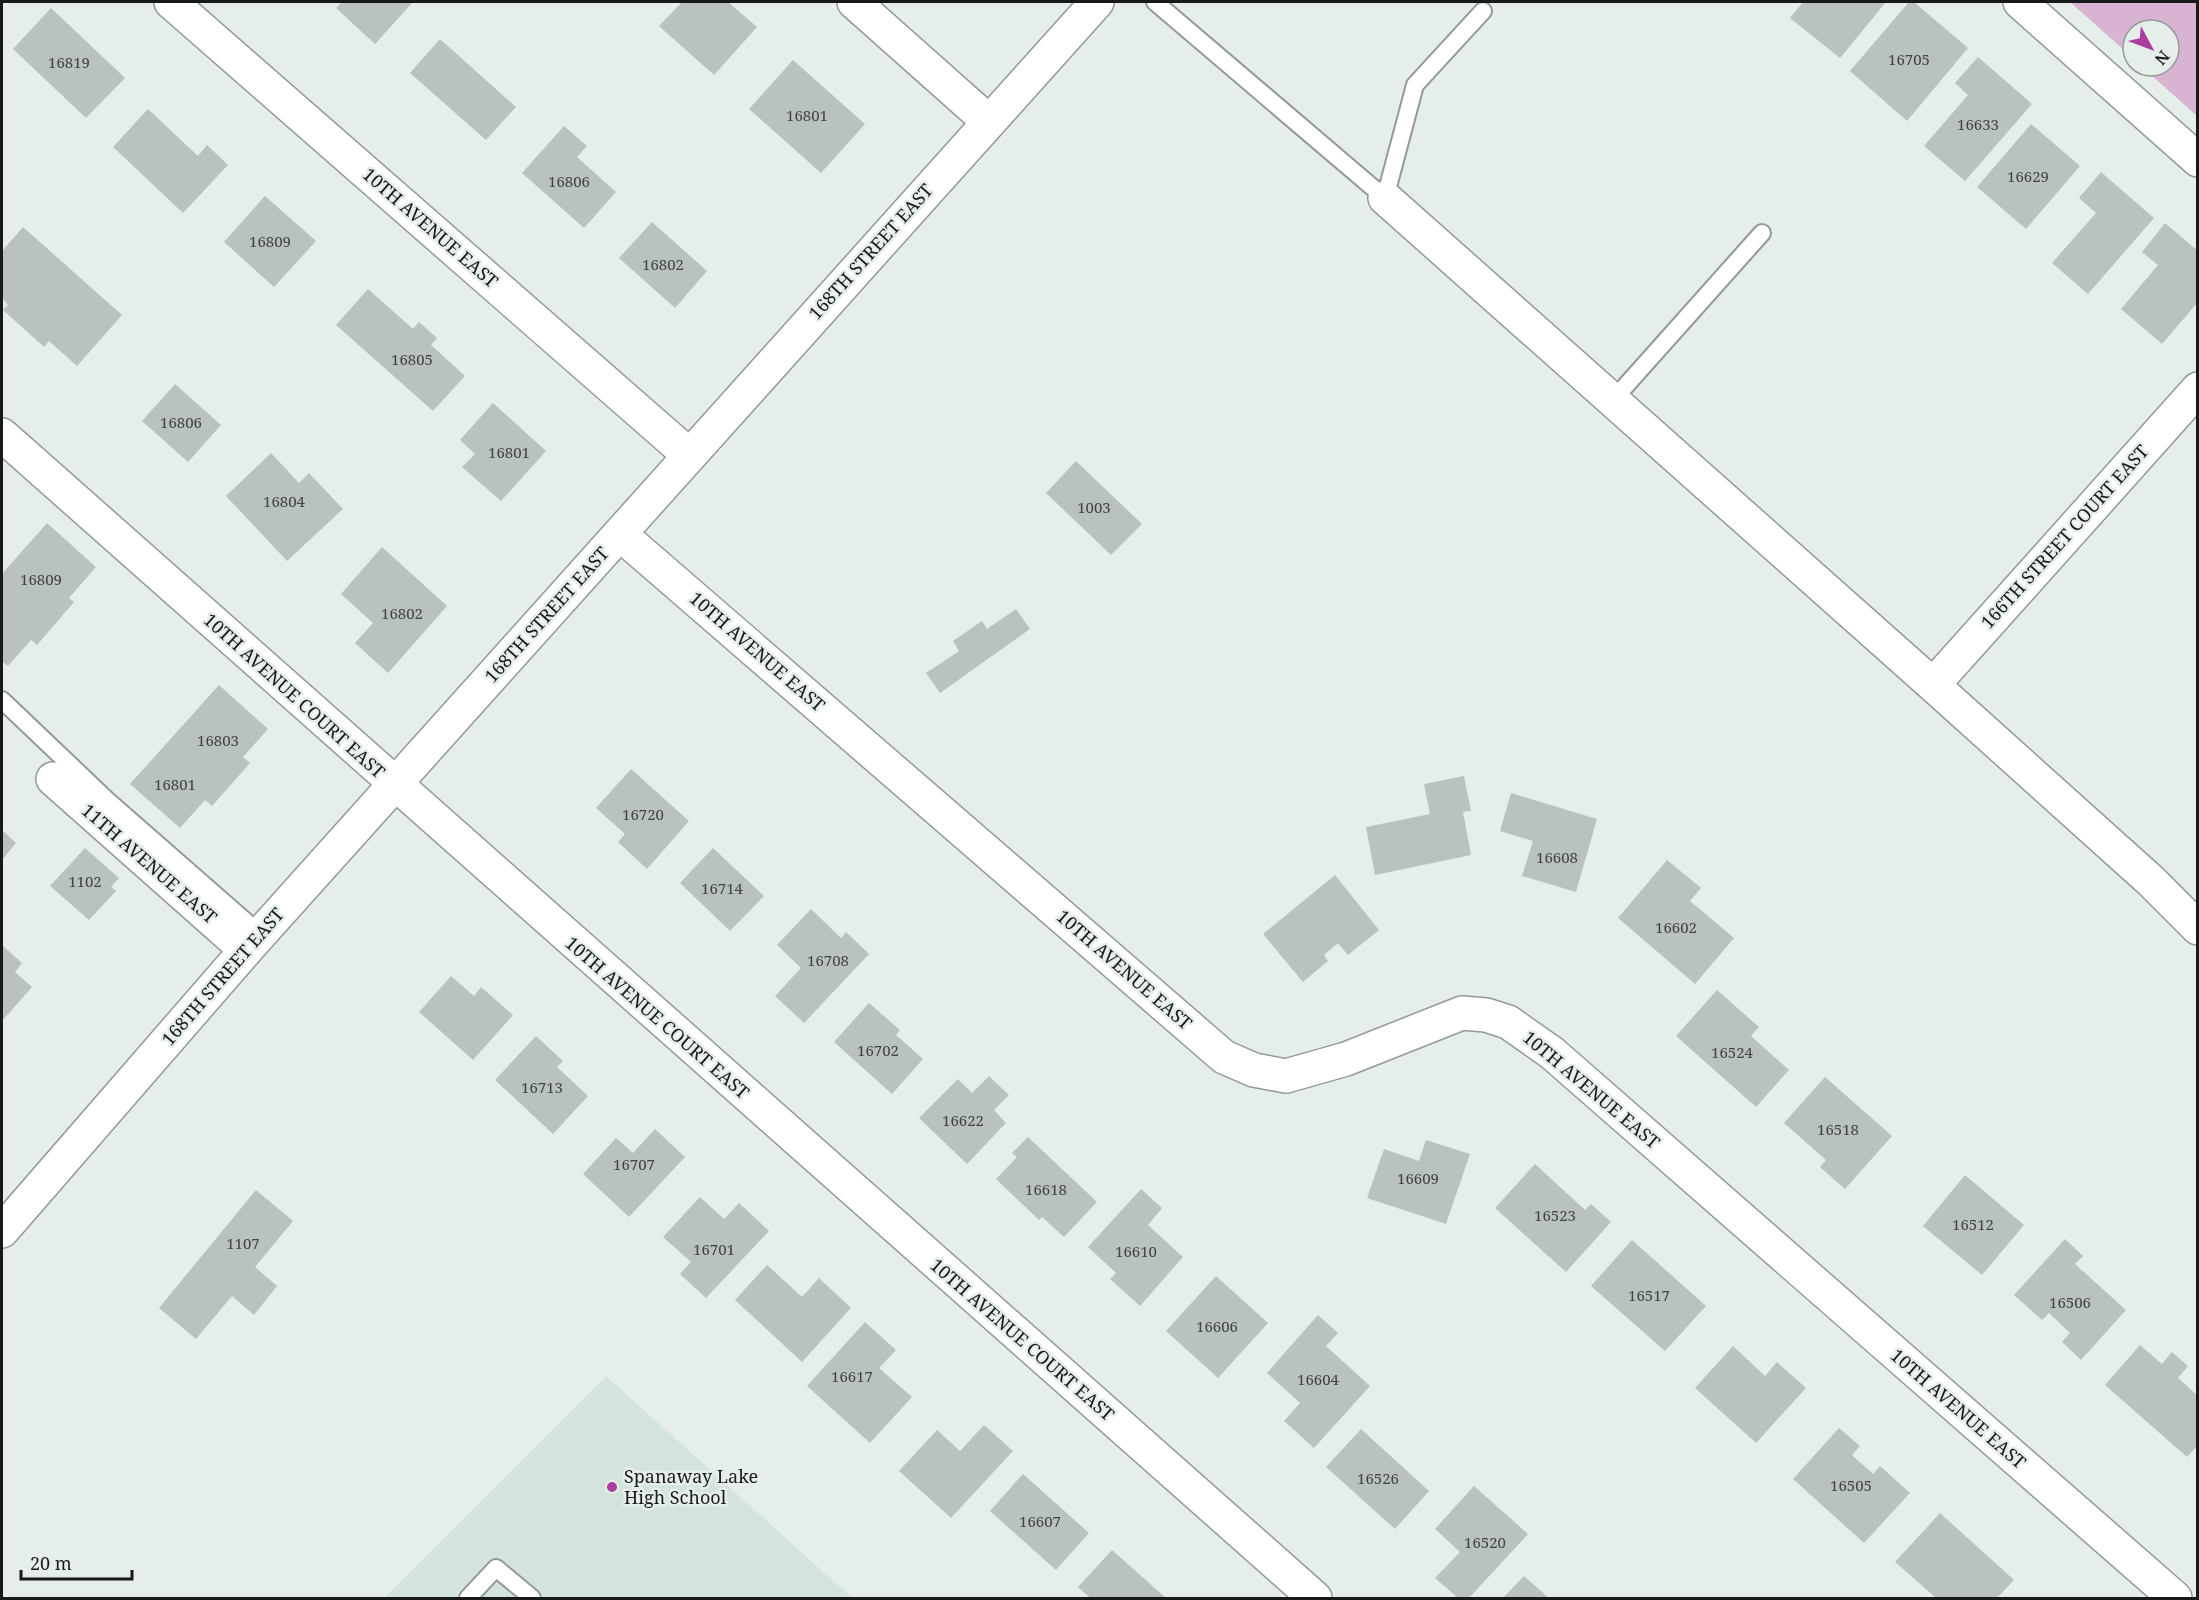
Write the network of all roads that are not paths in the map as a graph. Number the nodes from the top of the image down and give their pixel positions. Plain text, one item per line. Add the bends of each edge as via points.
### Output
1 (171, 2) edge
2 (854, 2) edge
3 (1097, 2) edge
4 (1155, 2) edge
5 (2020, 2) edge
6 (1483, 11) dead end
7 (989, 122) junction
8 (2198, 160) edge
9 (1385, 198) junction
10 (1762, 233) dead end
11 (2198, 389) edge
12 (1613, 400) junction
13 (2, 435) edge
14 (689, 455) junction
15 (621, 534) junction
16 (1933, 685) junction
17 (2, 700) edge
18 (53, 779) dead end
19 (393, 785) junction
20 (2198, 928) edge
21 (253, 942) junction
22 (2, 1231) edge
23 (468, 1599) edge
24 (532, 1599) edge
25 (1315, 1599) edge
26 (2175, 1599) edge

1 - 14 street, 10TH AVENUE EAST
2 - 7 street
3 - 7 street, 168TH STREET EAST
4 - 9 lane
5 - 8 street
6 - 9 lane via 1415,85
7 - 14 street, 168TH STREET EAST
9 - 12 street
10 - 12 lane
11 - 16 street, 166TH STREET COURT EAST
12 - 16 street
13 - 19 street, 10TH AVENUE COURT EAST
14 - 15 street, 168TH STREET EAST
15 - 19 street, 168TH STREET EAST
15 - 26 street, 10TH AVENUE EAST via 1224,1058 1254,1070 1286,1076 1346,1059 1462,1013 1508,1022 1552,1053
16 - 20 street
17 - 21 lane
18 - 21 street, 11TH AVENUE EAST
19 - 21 street, 168TH STREET EAST
19 - 25 street, 10TH AVENUE COURT EAST
21 - 22 street, 168TH STREET EAST
23 - 24 lane via 496,1568

